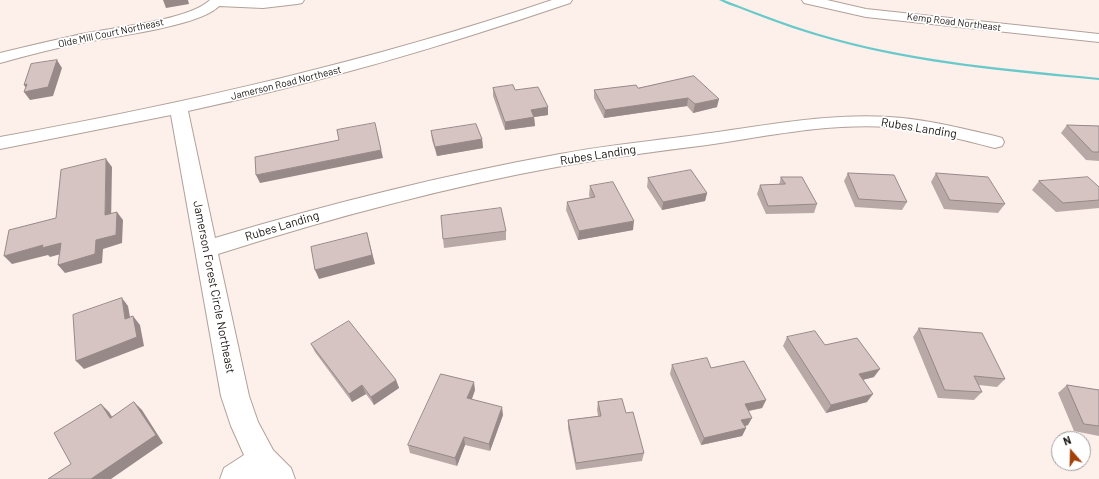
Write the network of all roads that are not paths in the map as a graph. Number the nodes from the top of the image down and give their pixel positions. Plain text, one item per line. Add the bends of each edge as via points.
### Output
1 (297, 0) edge
2 (565, 0) edge
3 (809, 0) edge
4 (218, 1) edge
5 (540, 4) edge
6 (1099, 38) edge
7 (0, 58) edge
8 (179, 109) junction
9 (996, 142) dead end
10 (0, 143) edge
11 (207, 249) junction
12 (271, 470) edge
13 (235, 479) edge

1 - 4 street via 263,4
2 - 5 street, Jamerson Road Northeast
3 - 6 street, Kemp Road Northeast via 866,13
4 - 7 street, Olde Mill Court Northeast via 211,8 176,19
5 - 8 street, Jamerson Road Northeast via 498,24 351,67
8 - 10 street, Jamerson Road Northeast
8 - 11 street, Jamerson Forest Circle Northeast
9 - 11 street, Rubes Landing via 889,122 832,123 583,156 314,215
11 - 12 street, Jamerson Forest Circle Northeast via 234,396 245,426
12 - 13 street, Jamerson Forest Circle Northeast

